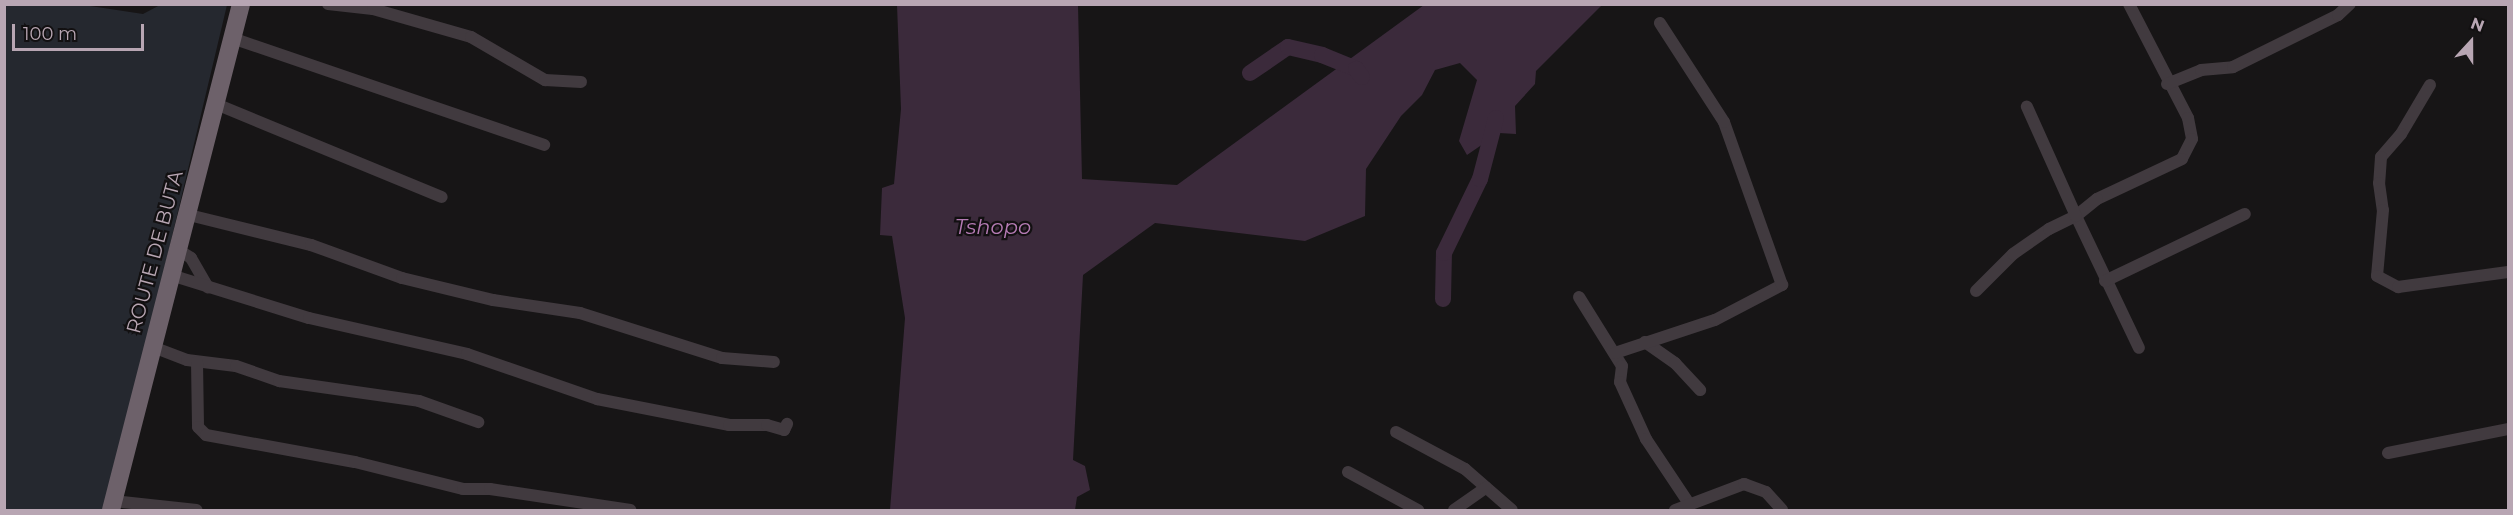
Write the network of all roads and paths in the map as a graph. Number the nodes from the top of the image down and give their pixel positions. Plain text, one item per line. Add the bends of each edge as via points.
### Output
1 (241, 4) edge
2 (328, 4) edge
3 (2128, 4) edge
4 (2350, 4) edge
5 (1660, 23) dead end
6 (232, 38) junction
7 (580, 82) dead end
8 (2167, 84) junction
9 (2430, 85) dead end
10 (216, 104) junction
11 (2026, 107) dead end
12 (543, 145) dead end
13 (442, 197) dead end
14 (2245, 213) dead end
15 (189, 214) junction
16 (2076, 216) junction
17 (180, 251) junction
18 (2507, 270) edge
19 (174, 276) junction
20 (2105, 281) junction
21 (208, 287) junction
22 (1976, 291) dead end
23 (1579, 297) dead end
24 (1645, 342) junction
25 (153, 347) junction
26 (2139, 348) dead end
27 (1615, 353) junction
28 (198, 362) junction
29 (774, 362) dead end
30 (1700, 390) dead end
31 (478, 422) dead end
32 (787, 424) dead end
33 (2508, 429) edge
34 (1396, 432) dead end
35 (2388, 453) dead end
36 (1348, 472) dead end
37 (1486, 488) junction
38 (1690, 505) junction
39 (112, 506) edge
40 (197, 510) edge
41 (630, 510) edge
42 (1418, 510) edge
43 (1454, 510) edge
44 (1512, 510) edge
45 (1675, 510) edge
46 (1782, 510) edge

1 - 6 highway, ROUTE DE BUTA
2 - 7 street via 373,9 471,37 545,80
3 - 8 street
4 - 8 street via 2338,15 2233,67 2201,70
5 - 24 street via 1724,122 1782,285 1715,320
6 - 10 highway, ROUTE DE BUTA
6 - 12 street
8 - 16 street via 2188,118 2192,139 2182,159 2097,200
9 - 18 street via 2401,134 2381,157 2383,210 2377,276 2398,287
10 - 13 street
10 - 15 highway, ROUTE DE BUTA
11 - 16 street
14 - 20 street
15 - 17 highway, ROUTE DE BUTA
15 - 29 street via 311,245 402,278 493,300 580,313 722,358
16 - 20 street
16 - 22 street via 2013,254
17 - 19 highway, ROUTE DE BUTA
17 - 21 street via 191,258
19 - 21 street
19 - 25 highway, ROUTE DE BUTA
20 - 26 street
21 - 32 street via 309,318 467,354 597,399 729,424 784,429
23 - 27 street
24 - 27 street
24 - 30 street via 1675,363
25 - 28 street
25 - 39 highway, ROUTE DE BUTA
27 - 38 street via 1622,366 1620,382 1646,439 1659,452
28 - 31 street via 236,366 279,381 419,401
28 - 41 street via 198,427 206,435 355,462 463,489 490,489
33 - 35 street
34 - 37 street via 1465,469
36 - 42 street
37 - 43 street
37 - 44 street
38 - 45 street
38 - 46 street via 1744,484 1766,492
39 - 40 street

